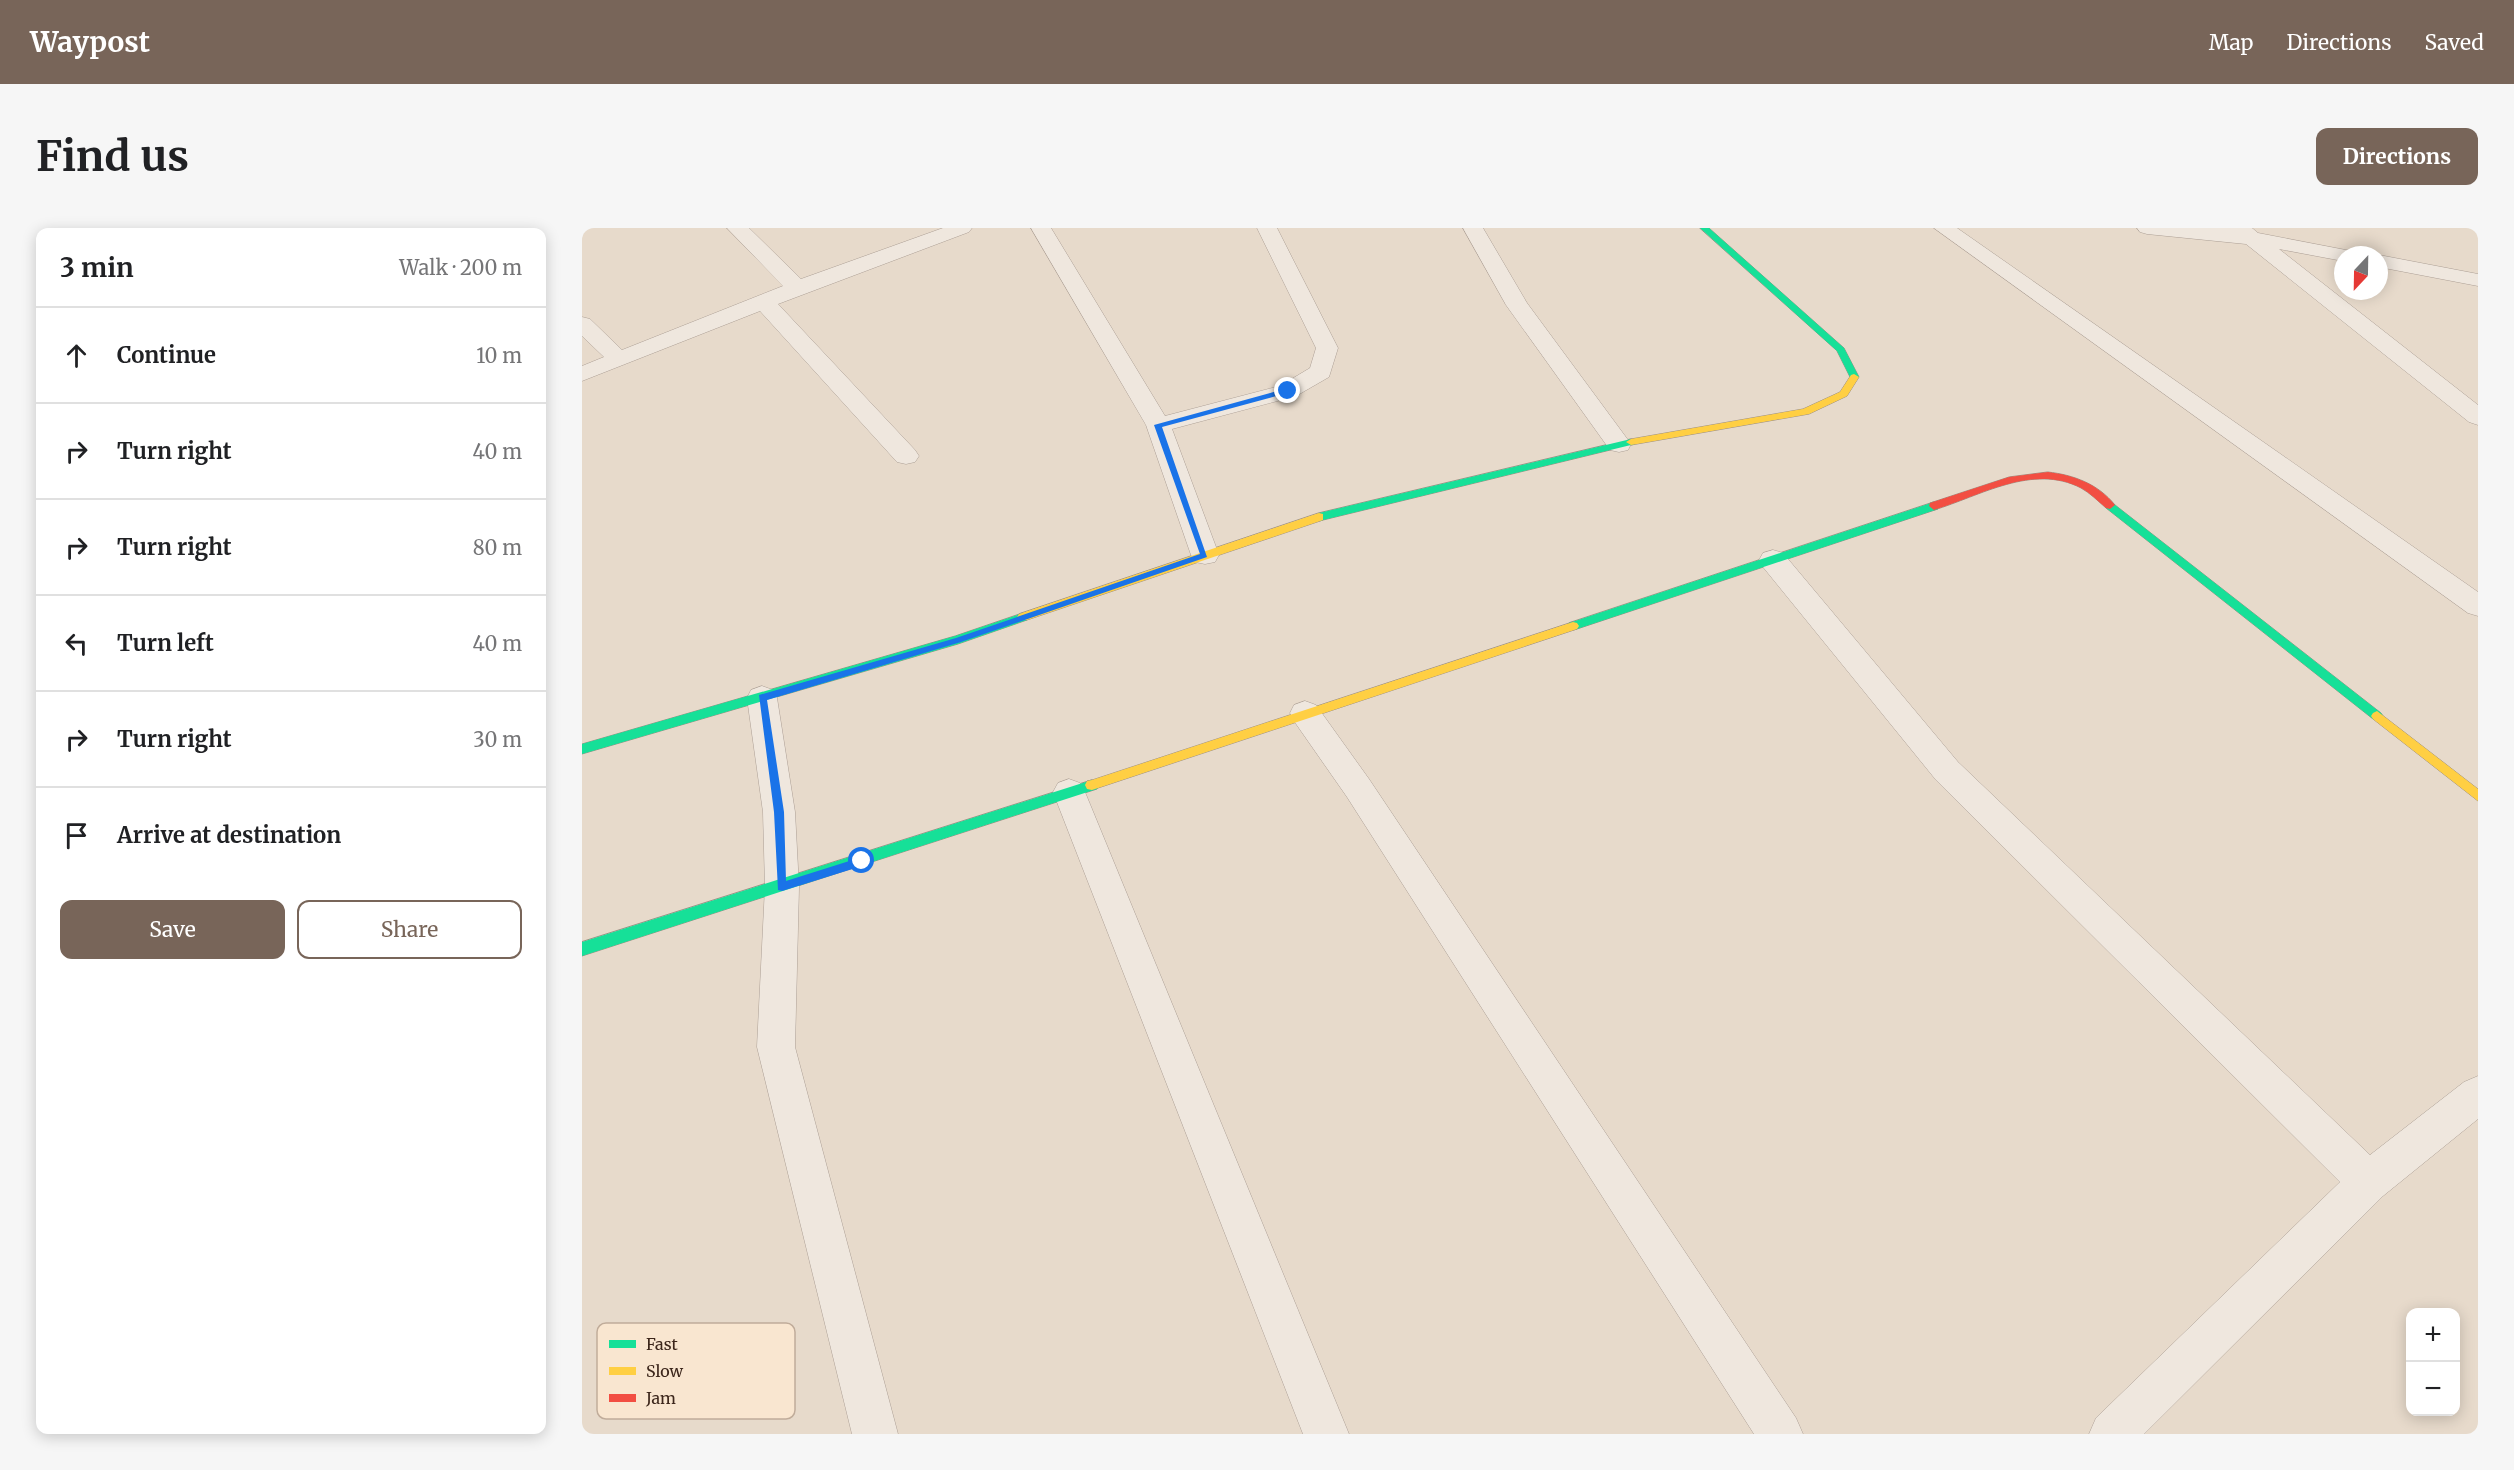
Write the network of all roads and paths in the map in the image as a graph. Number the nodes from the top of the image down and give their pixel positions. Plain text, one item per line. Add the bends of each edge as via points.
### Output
1 (737, 228) edge
2 (962, 228) edge
3 (1041, 228) edge
4 (1267, 228) edge
5 (1473, 228) edge
6 (1704, 228) edge
7 (1944, 228) edge
8 (2147, 228) edge
9 (2245, 233) edge
10 (2334, 253) edge
11 (2388, 263) edge
12 (2478, 280) edge
13 (797, 288) junction
14 (763, 301) junction
15 (582, 324) edge
16 (619, 359) junction
17 (582, 374) edge
18 (2478, 417) edge
19 (1158, 425) junction
20 (1619, 444) junction
21 (906, 456) dead end
22 (1205, 555) junction
23 (1773, 560) junction
24 (2478, 606) edge
25 (762, 698) junction
26 (1305, 713) junction
27 (582, 749) edge
28 (1069, 792) junction
29 (2478, 795) edge
30 (782, 887) junction
31 (582, 949) edge
32 (2478, 1095) edge
33 (2369, 1182) junction
34 (875, 1434) edge
35 (1326, 1434) edge
36 (1780, 1434) edge
37 (2112, 1434) edge

1 - 13 street
2 - 13 street
3 - 19 street
4 - 19 street via 1327,348 1321,372 1288,391
5 - 20 street via 1517,304
6 - 20 street via 1841,350 1854,377 1844,394 1805,412
7 - 24 street
8 - 9 street
9 - 10 street
9 - 18 street
11 - 12 street
13 - 14 street
14 - 16 street
14 - 21 street
15 - 16 street
16 - 17 street
19 - 22 street
20 - 22 street via 1300,522
22 - 25 street via 958,640
23 - 26 street
23 - 29 street via 2021,477 2052,474 2084,485
23 - 33 street via 1947,771
25 - 27 street
25 - 30 street via 779,812
26 - 28 street
26 - 36 street
28 - 30 street
28 - 35 street
30 - 31 street
30 - 34 street via 776,1047
32 - 33 street
33 - 37 street

